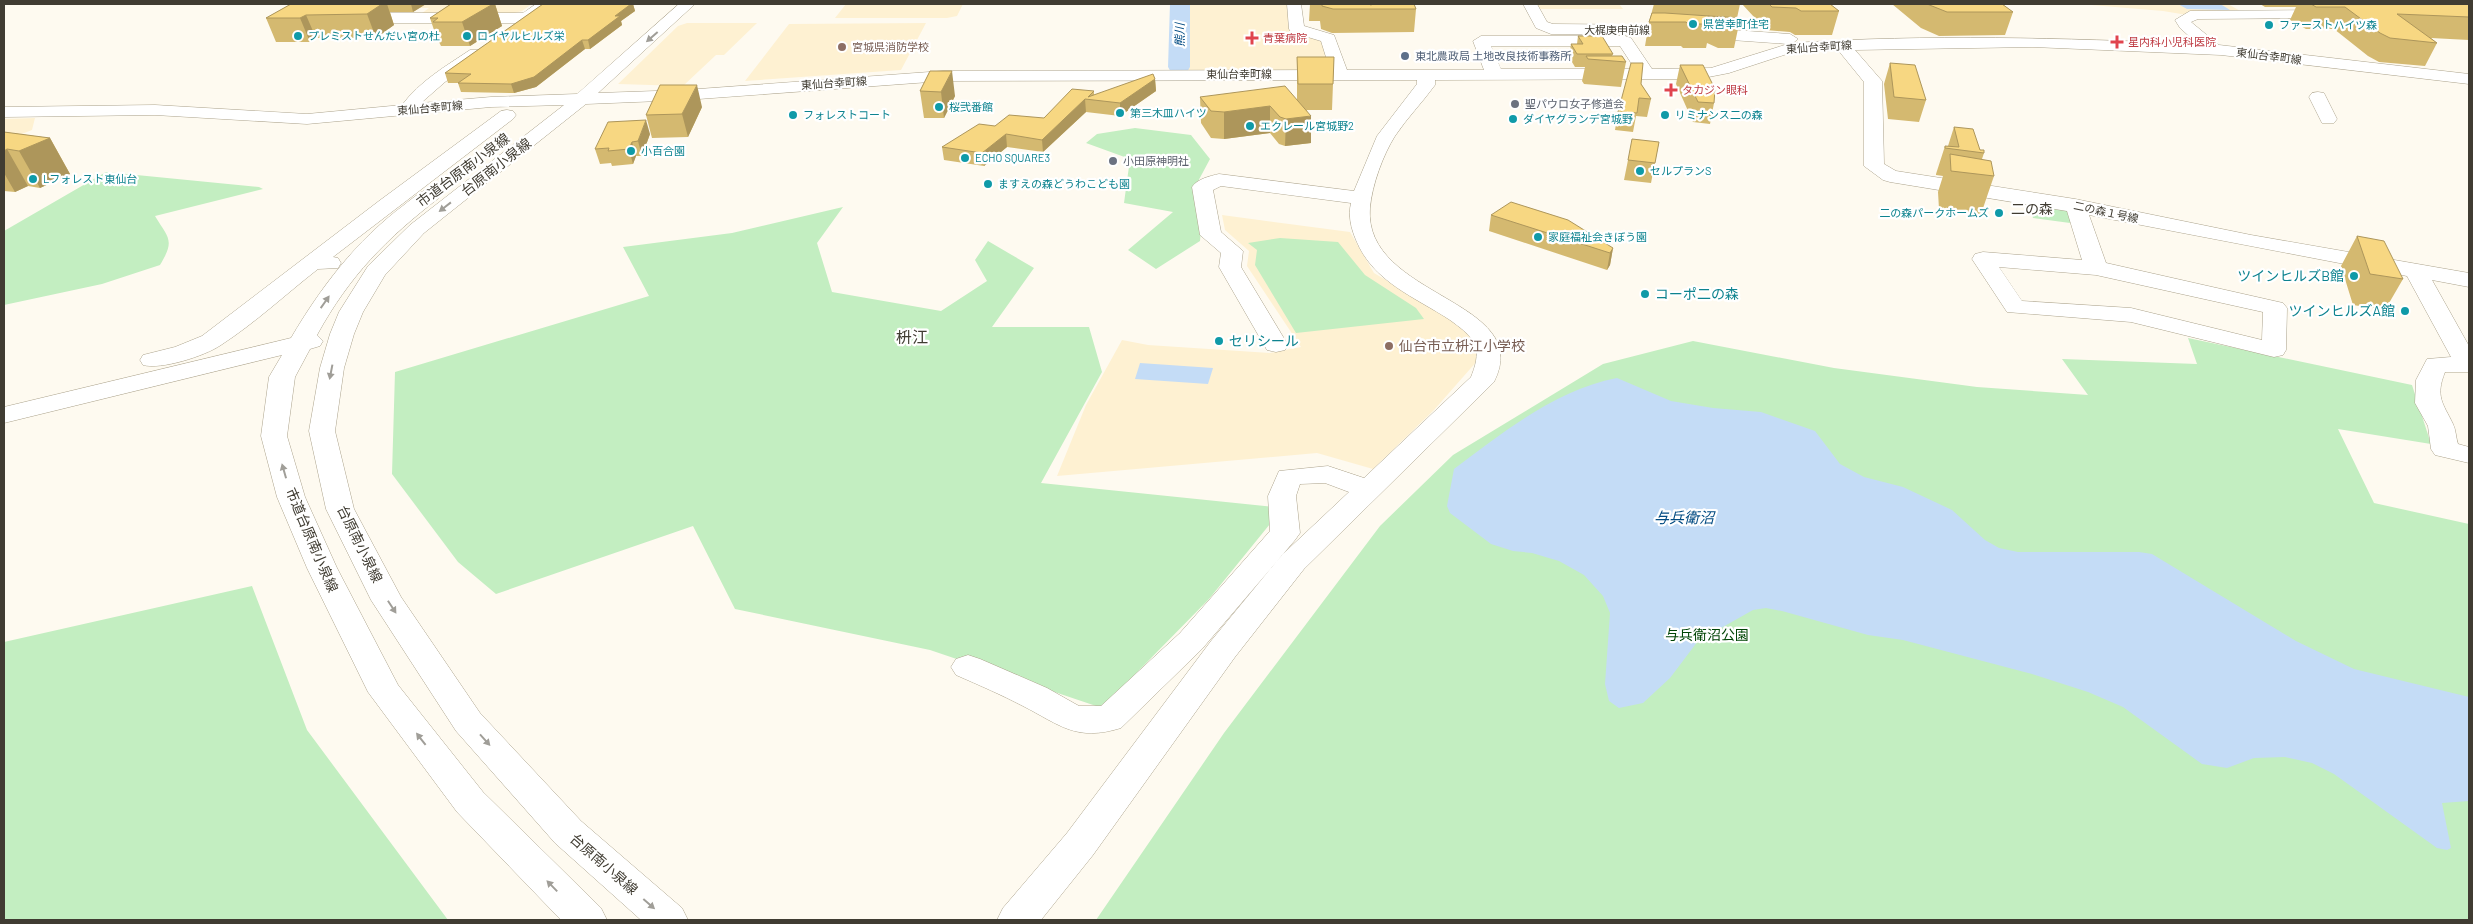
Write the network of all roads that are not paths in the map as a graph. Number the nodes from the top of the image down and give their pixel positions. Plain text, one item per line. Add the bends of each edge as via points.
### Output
1 (545, 4) edge
2 (668, 4) edge
3 (688, 4) edge
4 (1530, 4) edge
5 (1295, 8) edge
6 (1313, 12) dead end
7 (2347, 14) dead end
8 (339, 18) edge
9 (527, 18) junction
10 (1538, 20) junction
11 (1602, 20) dead end
12 (2012, 26) edge
13 (507, 33) edge
14 (2033, 42) junction
15 (491, 44) edge
16 (1840, 45) junction
17 (2215, 50) junction
18 (598, 62) dead end
19 (1340, 74) junction
20 (1426, 74) junction
21 (1494, 74) junction
22 (1647, 74) junction
23 (976, 76) junction
24 (2469, 79) edge
25 (577, 91) junction
26 (964, 92) dead end
27 (2318, 97) dead end
28 (407, 110) junction
29 (552, 111) junction
30 (4, 112) edge
31 (507, 115) dead end
32 (2328, 119) dead end
33 (1362, 198) junction
34 (2075, 206) junction
35 (313, 262) junction
36 (352, 264) junction
37 (2096, 268) junction
38 (2416, 272) junction
39 (2469, 280) edge
40 (342, 334) junction
41 (299, 344) junction
42 (1276, 345) dead end
43 (4, 398) edge
44 (4, 415) edge
45 (2469, 455) edge
46 (1369, 490) junction
47 (968, 667) dead end
48 (587, 920) edge
49 (668, 920) edge
50 (1017, 920) edge

1 - 9 street
2 - 18 street
3 -> 25 street
4 - 10 street
5 - 6 street
5 - 19 street via 1297,29 1328,38
7 - 17 street via 2186,16 2183,20 2185,25
8 - 9 street
9 - 13 street
10 - 11 street
10 - 16 street, 大梶庚申前線 via 1544,27 1556,30 1661,30
12 - 14 street
14 - 16 street, 東仙台幸町線
14 - 17 street, 東仙台幸町線
15 - 28 street via 433,83 413,100
16 - 22 street, 東仙台幸町線 via 1770,52 1716,73
16 - 34 street, 二の森１号線 via 1873,81 1874,166 1890,176
17 - 24 street, 東仙台幸町線
19 - 20 street, 東仙台幸町線
19 - 23 street, 東仙台幸町線
20 - 21 street, 東仙台幸町線
20 - 33 street via 1426,85 1386,136
21 - 22 street, 東仙台幸町線
21 - 22 street via 1481,41 1625,41
23 - 25 street, 東仙台幸町線 via 865,80 685,95
23 - 26 street
25 - 29 street, 市道台原南小泉線
27 - 32 street
28 - 29 street, 東仙台幸町線
28 - 30 street, 東仙台幸町線 via 307,119 155,110
29 - 36 street, 市道台原南小泉線 via 400,218
29 -> 40 street, 台原南小泉線 via 395,250 371,280
31 - 35 street
33 - 42 street via 1219,180 1202,187 1211,235 1232,251 1230,267
33 - 46 street via 1360,214 1368,241 1382,265 1410,288 1469,323 1486,340 1489,358 1488,369 1481,382
34 - 37 street
34 - 38 street, 二の森１号線
35 - 36 street
35 - 43 street via 200,346
41 -> 36 street, 市道台原南小泉線
37 - 37 street via 2275,308 2274,350 2131,315 2015,307 1983,259
38 - 39 street, 二の森１号線
38 - 45 street via 2468,365 2436,364 2429,380 2428,403 2442,426 2445,449
40 - 41 street
40 -> 49 street, 台原南小泉線 via 332,368 322,431 340,509 387,600 468,722 568,832
41 - 44 street
48 -> 41 street, 市道台原南小泉線 via 470,802 385,692 322,568 291,497 274,436 282,377
46 - 47 street via 1328,474 1289,476 1282,496 1286,533 1191,642 1109,719 1073,719
46 - 50 street via 1293,562 1223,649 1080,844

